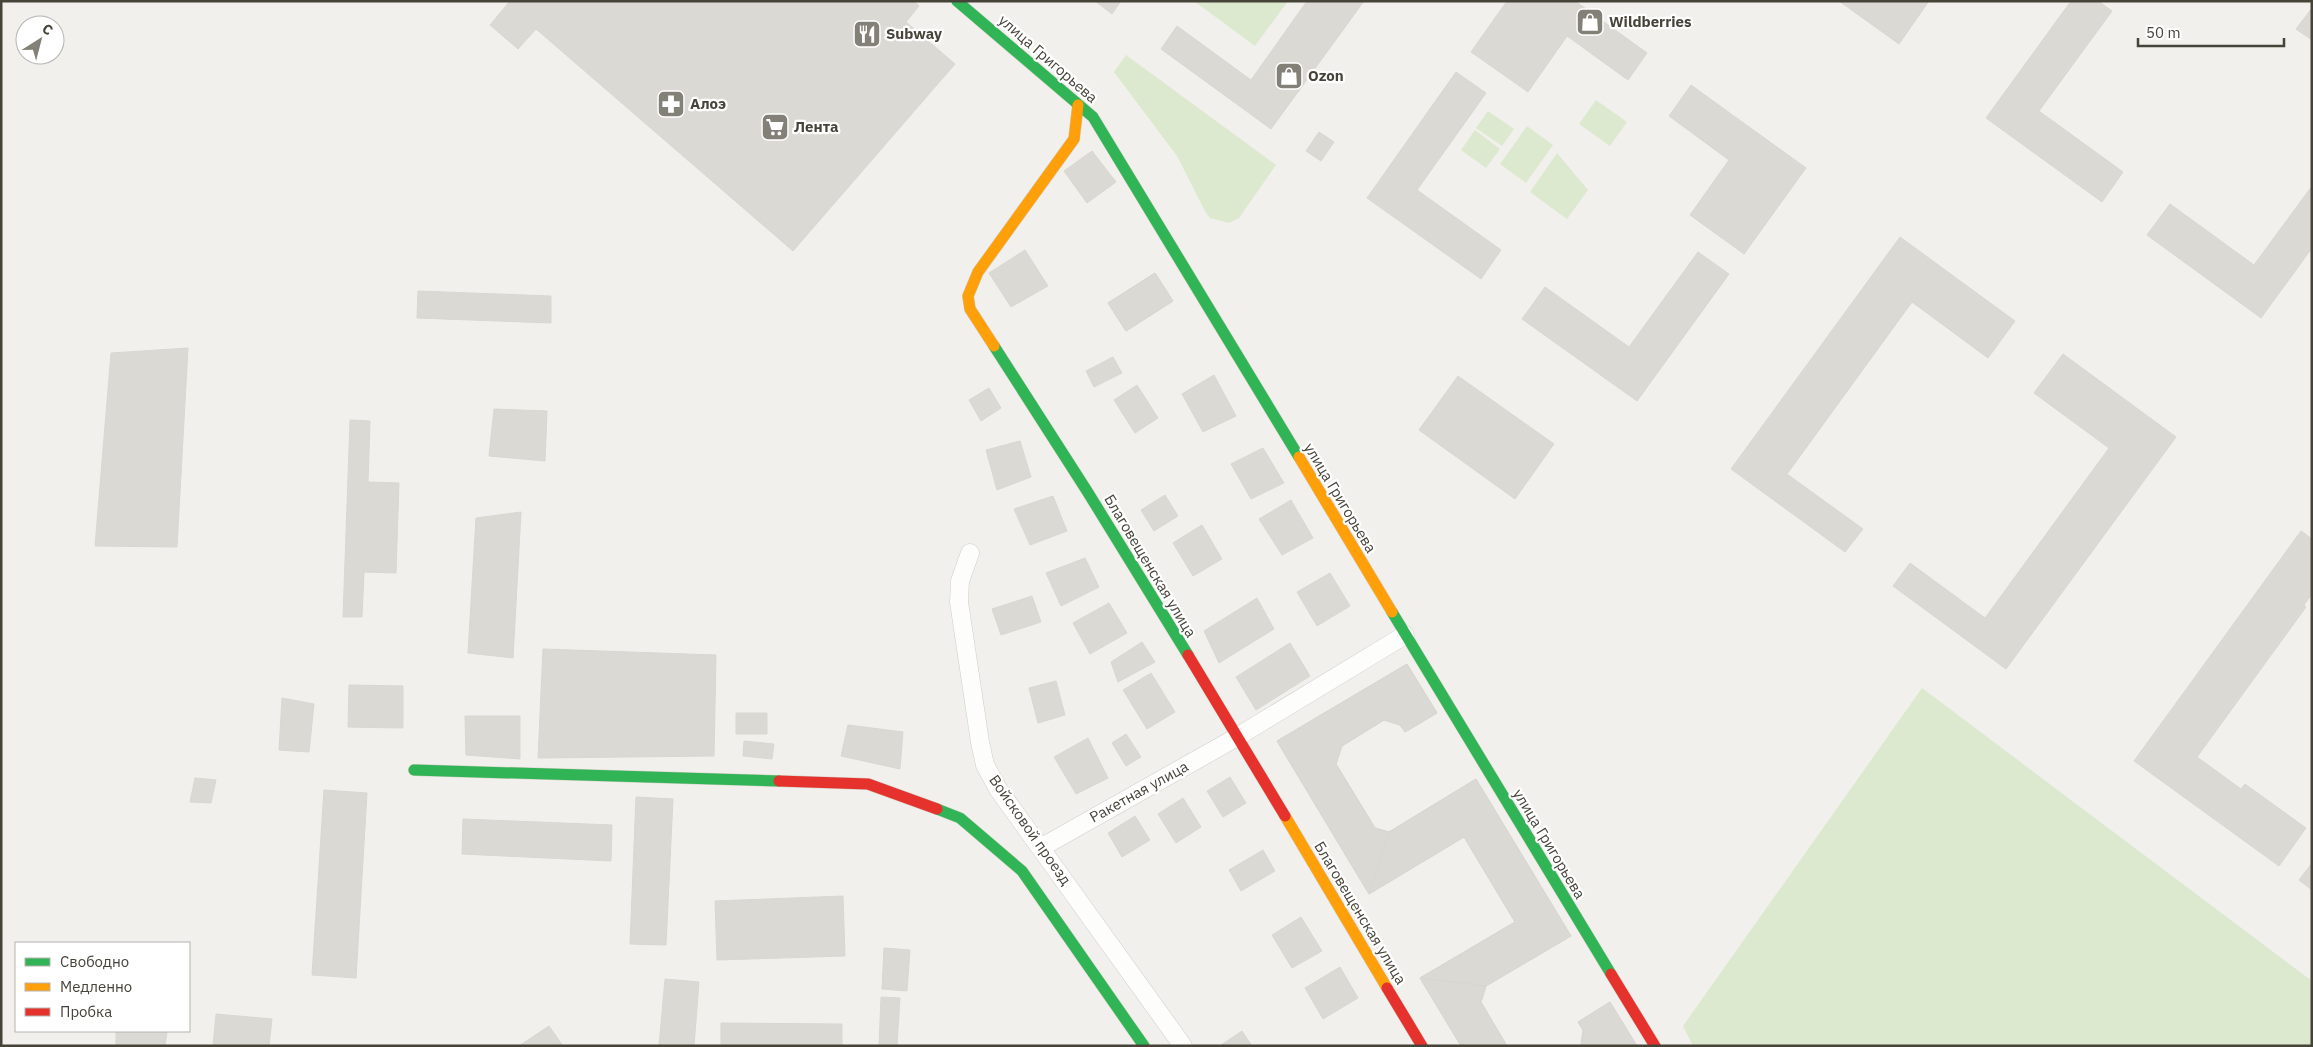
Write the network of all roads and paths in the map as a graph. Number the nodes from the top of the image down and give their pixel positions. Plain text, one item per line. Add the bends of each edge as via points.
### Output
1 (957, 1) edge
2 (1078, 105) junction
3 (970, 553) dead end
4 (1404, 635) junction
5 (1237, 737) junction
6 (414, 770) dead end
7 (1042, 846) junction
8 (1144, 1046) edge
9 (1183, 1046) edge
10 (1422, 1046) edge
11 (1655, 1046) edge

1 - 2 street, улица Григорьева
2 - 4 street, улица Григорьева via 1092,117
2 - 5 street, Благовещенская улица via 1074,138 978,272 968,296 970,309 1031,401
3 - 7 street, Войсковой проезд via 960,581 959,602 982,750 998,789
4 - 5 street, Ракетная улица
4 - 11 street, улица Григорьева
5 - 7 street, Ракетная улица
5 - 10 street, Благовещенская улица
6 - 8 street via 868,784 960,818 1022,871
7 - 9 street, Войсковой проезд

